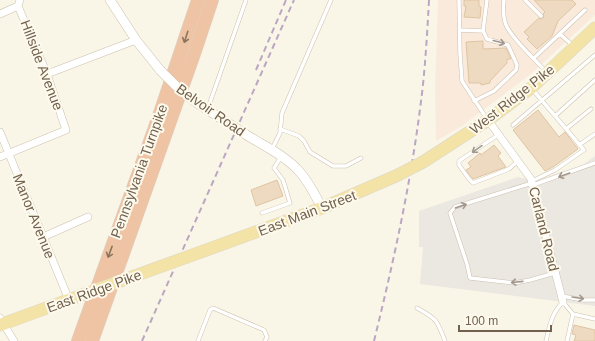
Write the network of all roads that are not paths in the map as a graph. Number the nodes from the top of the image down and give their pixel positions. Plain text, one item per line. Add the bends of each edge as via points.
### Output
1 (110, 0) edge
2 (198, 0) edge
3 (212, 0) edge
4 (246, 0) edge
5 (331, 0) edge
6 (459, 0) edge
7 (487, 0) edge
8 (504, 0) edge
9 (525, 0) edge
10 (19, 3) edge
11 (585, 10) dead end
12 (0, 14) edge
13 (541, 16) dead end
14 (595, 28) edge
15 (460, 30) junction
16 (483, 31) junction
17 (560, 34) junction
18 (136, 40) junction
19 (574, 48) junction
20 (595, 55) edge
21 (534, 58) junction
22 (548, 73) junction
23 (47, 74) junction
24 (595, 80) edge
25 (531, 88) junction
26 (474, 101) junction
27 (542, 101) junction
28 (591, 109) dead end
29 (208, 110) junction
30 (555, 116) junction
31 (488, 120) junction
32 (513, 125) dead end
33 (280, 128) junction
34 (566, 129) junction
35 (0, 132) edge
36 (595, 134) edge
37 (498, 135) junction
38 (580, 145) junction
39 (271, 150) junction
40 (9, 154) junction
41 (0, 157) edge
42 (281, 157) junction
43 (361, 158) dead end
44 (423, 162) joint
45 (518, 162) junction
46 (595, 163) edge
47 (532, 183) junction
48 (322, 208) junction
49 (262, 213) dead end
50 (88, 217) dead end
51 (43, 237) junction
52 (187, 257) joint
53 (555, 273) junction
54 (562, 299) junction
55 (69, 300) junction
56 (595, 300) edge
57 (417, 308) dead end
58 (573, 314) junction
59 (595, 319) edge
60 (1, 322) edge
61 (14, 341) edge
62 (78, 341) edge
63 (92, 341) edge
64 (198, 341) edge
65 (265, 341) edge
66 (445, 341) edge
67 (546, 341) edge
68 (567, 341) edge

1 - 18 street, Belvoir Road
2 -> 62 highway, Pennsylvania Turnpike
3 - 63 highway, Pennsylvania Turnpike
4 - 29 lane
5 - 33 lane via 282,113
6 - 15 lane
7 - 16 lane
8 - 21 lane via 502,10 506,25
9 - 13 lane
10 - 12 street
10 - 23 street, Hillside Avenue
11 - 17 lane
14 - 19 main road, West Ridge Pike
15 - 16 lane
15 - 26 lane via 462,81
16 -> 26 lane via 487,39 508,45 517,65 516,70 494,91
17 - 19 lane
17 - 21 lane
18 - 23 street
18 - 29 street, Belvoir Road, bridge via 175,85
19 - 22 main road, West Ridge Pike
20 - 27 lane
21 - 22 lane
22 - 25 main road, West Ridge Pike
23 - 40 street, Hillside Avenue via 66,130
24 - 30 lane
25 - 27 lane
25 - 31 main road, West Ridge Pike
26 - 31 lane
27 - 30 lane
27 - 32 lane
28 - 34 lane
29 - 39 street, Belvoir Road, bridge
30 - 34 lane
31 - 37 street, Carland Road
31 - 44 main road, West Ridge Pike
33 - 39 lane
33 - 43 lane via 299,136 310,152 333,166 346,166
34 - 38 lane
35 - 40 street, Manor Avenue
36 - 38 lane
37 - 45 street, Carland Road
37 -> 45 lane via 460,161 459,165 464,173 473,183 509,169
38 - 47 lane via 584,150
39 - 42 street, Belvoir Road
40 - 41 street
40 - 51 street, Manor Avenue
42 - 48 street, Belvoir Road via 302,175
42 - 49 lane via 274,168 283,180 290,203
44 - 48 main road, East Main Street, bridge
45 - 47 street, Carland Road
46 -> 47 lane
47 - 53 street, Carland Road
53 -> 47 lane via 514,283 470,278 450,213 455,207
48 - 52 main road, East Main Street
50 - 51 street
51 - 55 street, Manor Avenue
52 - 55 main road, East Ridge Pike, bridge
53 - 54 street, Carland Road
54 -> 56 lane
54 - 58 lane
54 - 67 lane via 553,314
55 - 60 main road, East Ridge Pike
57 - 66 lane via 434,317
58 - 59 lane
58 - 68 lane
60 - 61 street
64 - 65 lane via 210,310 214,308 264,330 267,337

